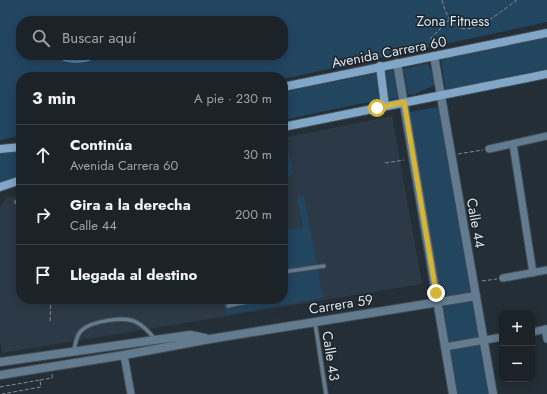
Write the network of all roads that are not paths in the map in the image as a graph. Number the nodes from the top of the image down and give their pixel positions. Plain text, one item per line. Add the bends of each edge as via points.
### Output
1 (547, 33) edge
2 (434, 56) junction
3 (397, 63) junction
4 (380, 66) junction
5 (547, 74) edge
6 (288, 86) edge
7 (440, 96) junction
8 (404, 102) junction
9 (385, 106) junction
10 (288, 126) edge
11 (547, 136) edge
12 (514, 144) junction
13 (16, 147) edge
14 (0, 149) edge
15 (489, 149) road end
16 (16, 182) edge
17 (0, 187) edge
18 (324, 266) dead end
19 (547, 270) edge
20 (288, 271) edge
21 (533, 273) junction
22 (503, 278) road end
23 (476, 296) junction
24 (438, 302) junction
25 (237, 304) edge
26 (228, 306) dead end
27 (315, 322) junction
28 (546, 329) edge
29 (535, 331) edge
30 (499, 338) edge
31 (155, 339) junction
32 (210, 339) junction
33 (547, 339) edge
34 (483, 341) junction
35 (445, 347) junction
36 (73, 352) junction
37 (124, 355) junction
38 (0, 362) edge
39 (0, 375) edge
40 (131, 394) edge
41 (326, 394) edge
42 (453, 394) edge
43 (493, 394) edge

1 - 2 main road, Avenida Carrera 60
2 - 3 main road, Avenida Carrera 60
2 - 7 street, Calle 44
3 - 4 main road, Avenida Carrera 60
3 - 8 street
4 - 6 main road, Avenida Carrera 60
4 - 9 main road
5 - 7 main road
7 - 8 main road
7 - 23 street, Calle 44
8 - 9 main road
8 - 24 street
9 - 10 main road
11 - 12 street
12 - 15 street
12 - 21 street
13 - 14 main road
16 - 17 main road
18 - 20 lane
19 - 21 street
21 - 22 street
23 - 24 street, Carrera 59
23 - 34 street, Calle 44
24 - 27 street, Carrera 59
24 - 35 street
25 - 26 lane
27 - 32 street, Carrera 59
27 - 41 lane, Calle 43
28 - 29 street
28 - 33 street
30 - 34 street
31 - 32 street, Carrera 59 via 190,335
31 - 36 street, Carrera 59
31 - 36 lane via 136,322 126,319 92,324 81,331
32 - 37 street, Carrera 59
34 - 35 street
34 - 43 street, Calle 44
35 - 42 street
36 - 38 street, Carrera 59
37 - 39 street, Carrera 59
37 - 40 street

